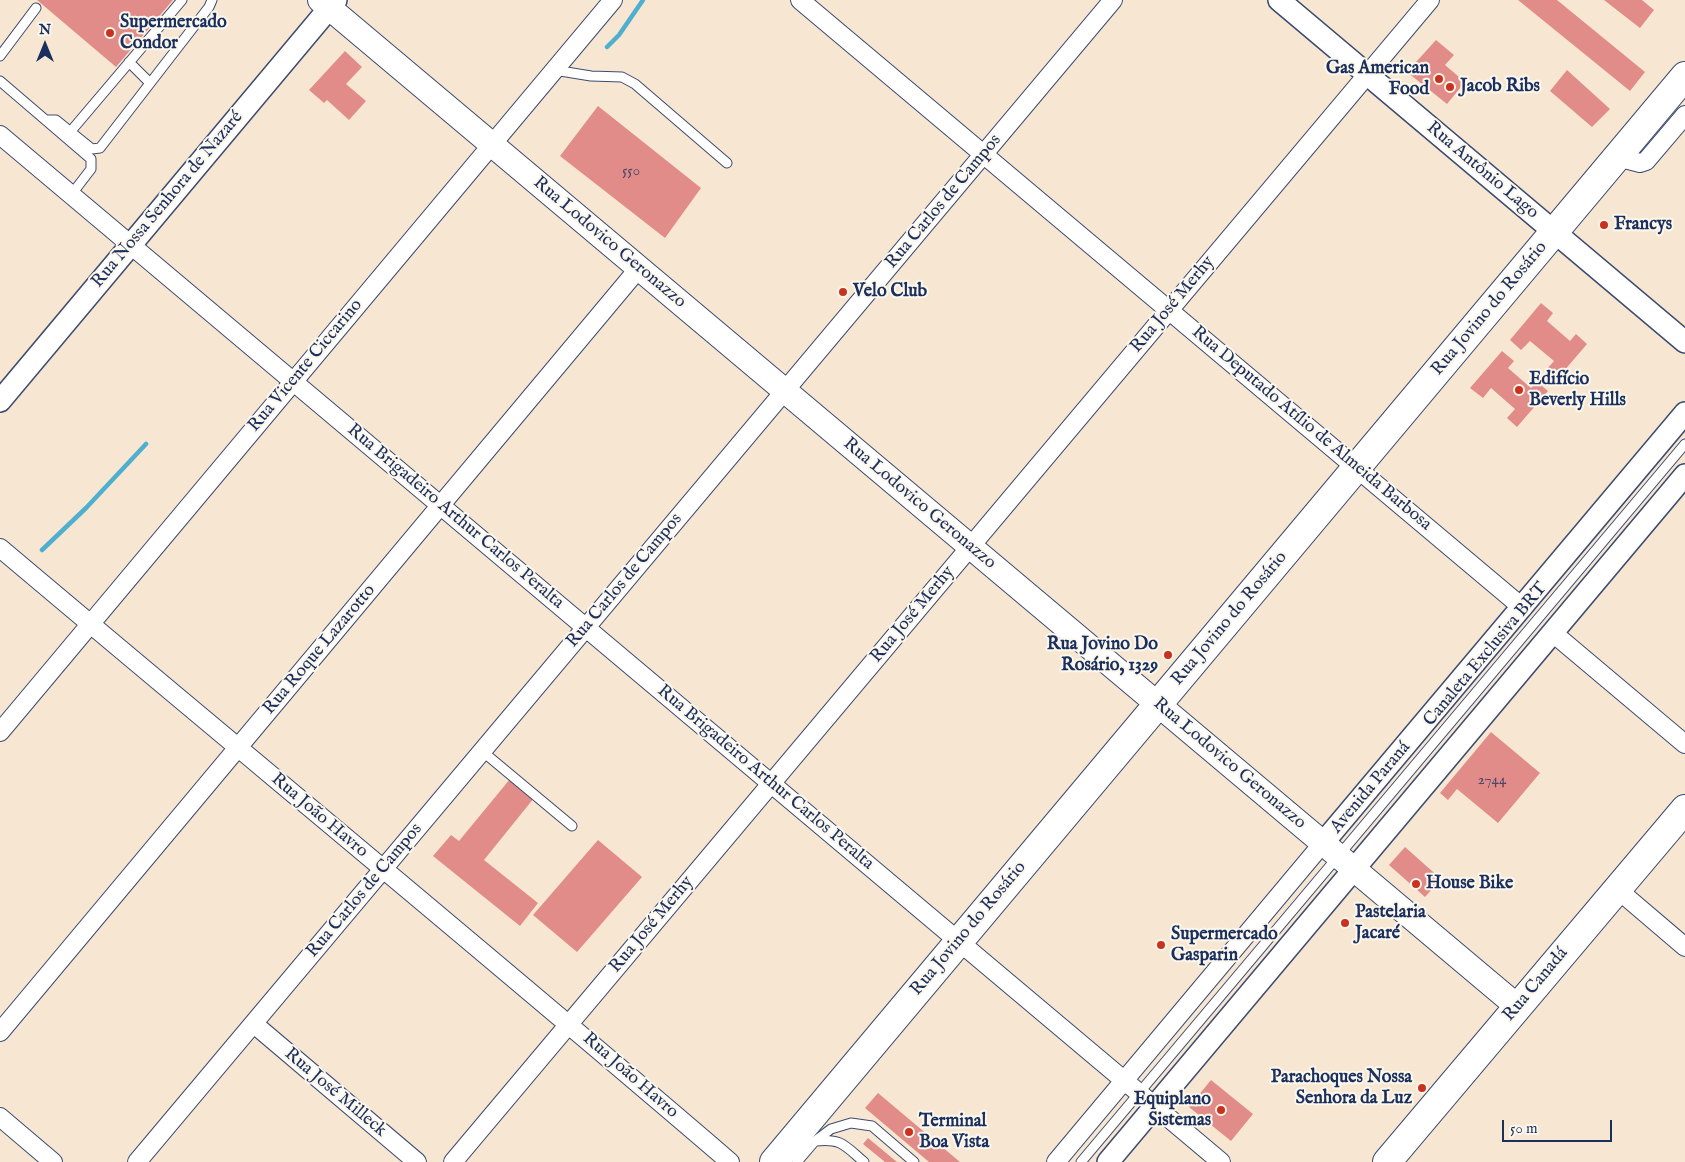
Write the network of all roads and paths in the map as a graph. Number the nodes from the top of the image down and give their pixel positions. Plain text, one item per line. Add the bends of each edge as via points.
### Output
1 (182, 0) edge
2 (212, 0) edge
3 (613, 0) edge
4 (800, 0) edge
5 (1113, 0) edge
6 (1279, 0) edge
7 (1430, 0) edge
8 (329, 3) edge
9 (36, 8) dead end
10 (0, 56) edge
11 (129, 62) junction
12 (554, 70) junction
13 (1368, 74) junction
14 (1685, 76) edge
15 (0, 81) edge
16 (150, 83) junction
17 (1685, 115) edge
18 (47, 120) junction
19 (70, 131) junction
20 (0, 135) edge
21 (492, 144) junction
22 (984, 154) junction
23 (1617, 157) junction
24 (727, 163) dead end
25 (71, 195) junction
26 (1554, 232) junction
27 (131, 245) junction
28 (639, 268) junction
29 (1169, 310) junction
30 (1685, 342) edge
31 (293, 382) junction
32 (785, 391) junction
33 (0, 401) edge
34 (1685, 413) edge
35 (1685, 444) edge
36 (1356, 468) junction
37 (1685, 475) edge
38 (441, 505) junction
39 (970, 547) junction
40 (0, 548) edge
41 (1523, 608) junction
42 (90, 624) junction
43 (586, 628) junction
44 (1552, 633) junction
45 (1158, 705) junction
46 (0, 732) edge
47 (1685, 744) edge
48 (238, 748) junction
49 (482, 751) junction
50 (772, 784) junction
51 (1685, 809) edge
52 (572, 826) dead end
53 (1338, 856) junction
54 (383, 870) junction
55 (1617, 889) junction
56 (959, 942) junction
57 (1685, 947) edge
58 (1518, 1007) junction
59 (254, 1024) junction
60 (569, 1024) junction
61 (0, 1032) edge
62 (1125, 1080) junction
63 (1139, 1093) junction
64 (1155, 1106) junction
65 (0, 1117) edge
66 (815, 1141) junction
67 (53, 1162) edge
68 (137, 1162) edge
69 (417, 1162) edge
70 (453, 1162) edge
71 (730, 1162) edge
72 (774, 1162) edge
73 (797, 1162) edge
74 (864, 1162) edge
75 (914, 1162) edge
76 (1056, 1162) edge
77 (1080, 1162) edge
78 (1108, 1162) edge
79 (1221, 1162) edge
80 (1387, 1162) edge

1 - 11 lane
2 - 16 lane via 210,7
3 - 12 street, Rua Vicente Ciccarino
4 - 22 street, Rua Deputado Atílio de Almeida Barbosa
5 - 22 street, Rua Carlos de Campos
6 - 13 street, Rua Antônio Lago
7 - 13 street, Rua José Merhy
8 - 21 main road, Rua Lodovico Geronazzo
8 - 27 street, Rua Nossa Senhora de Nazaré
9 - 10 lane
11 - 16 lane
11 - 19 lane
12 - 21 street, Rua Vicente Ciccarino
12 - 24 lane via 622,77 635,84
13 - 26 street, Rua Antônio Lago
13 - 29 street, Rua José Merhy
14 - 23 main road, Rua Jovino do Rosário
15 - 18 lane
16 - 19 lane via 100,148 92,148
17 - 23 street via 1646,161 1640,163
18 - 19 lane via 56,120
18 - 25 lane via 91,159 91,169
20 - 25 street, Rua Brigadeiro Arthur Carlos Peralta
21 - 28 main road, Rua Lodovico Geronazzo
21 - 31 street, Rua Vicente Ciccarino
22 - 29 street, Rua Deputado Atílio de Almeida Barbosa
22 - 32 street, Rua Carlos de Campos
23 - 26 main road, Rua Jovino do Rosário
25 - 27 street, Rua Brigadeiro Arthur Carlos Peralta
26 - 30 street, Rua Antônio Lago
26 - 36 main road, Rua Jovino do Rosário
27 - 31 street, Rua Brigadeiro Arthur Carlos Peralta
27 - 33 street, Rua Nossa Senhora de Nazaré
28 - 32 main road, Rua Lodovico Geronazzo
28 - 38 street, Rua Roque Lazarotto
29 - 36 street, Rua Deputado Atílio de Almeida Barbosa
29 - 39 street, Rua José Merhy
31 - 38 street, Rua Brigadeiro Arthur Carlos Peralta
31 - 42 street, Rua Vicente Ciccarino
32 - 39 main road, Rua Lodovico Geronazzo
32 - 43 street, Rua Carlos de Campos
34 - 41 street, Avenida Paraná
35 - 53 lane, Canaleta Exclusiva BRT
36 - 41 street, Rua Deputado Atílio de Almeida Barbosa
36 - 45 main road, Rua Jovino do Rosário
37 - 44 street, Avenida Paraná
38 - 43 street, Rua Brigadeiro Arthur Carlos Peralta
38 - 48 street, Rua Roque Lazarotto
39 - 45 main road, Rua Lodovico Geronazzo
39 - 50 street, Rua José Merhy
40 - 42 street, Rua João Havro
41 - 53 street, Avenida Paraná
42 - 46 street, Rua Vicente Ciccarino
42 - 48 street, Rua João Havro
43 - 49 street, Rua Carlos de Campos
43 - 50 street, Rua Brigadeiro Arthur Carlos Peralta
44 - 47 street
44 - 53 street, Avenida Paraná
45 - 53 main road, Rua Lodovico Geronazzo
45 - 56 main road, Rua Jovino do Rosário
48 - 54 street, Rua João Havro
48 - 61 street, Rua Roque Lazarotto
49 - 52 lane
49 - 54 street, Rua Carlos de Campos
50 - 56 street, Rua Brigadeiro Arthur Carlos Peralta
50 - 60 street, Rua José Merhy
51 - 55 main road, Rua Canadá
53 - 58 main road, Rua Lodovico Geronazzo
53 - 62 street, Avenida Paraná
53 - 63 lane, Canaleta Exclusiva BRT
53 - 64 street, Avenida Paraná
54 - 59 street, Rua Carlos de Campos
54 - 60 street, Rua João Havro
55 - 57 street
55 - 58 main road, Rua Canadá
56 - 62 street, Rua Brigadeiro Arthur Carlos Peralta
56 - 72 main road, Rua Jovino do Rosário
58 - 80 main road, Rua Canadá
59 - 68 street, Rua Carlos de Campos
59 - 69 street, Rua José Milleck
60 - 70 street, Rua José Merhy
60 - 71 street, Rua João Havro
62 - 63 street, Rua Brigadeiro Arthur Carlos Peralta
62 - 76 street, Avenida Paraná
63 - 64 street, Rua Brigadeiro Arthur Carlos Peralta
63 - 77 lane, Canaleta Exclusiva BRT
64 - 78 street, Avenida Paraná
64 - 79 street, Rua Brigadeiro Arthur Carlos Peralta
65 - 67 street
66 - 73 lane
66 - 74 lane via 841,1142
66 - 75 lane via 831,1129 851,1123 872,1126

